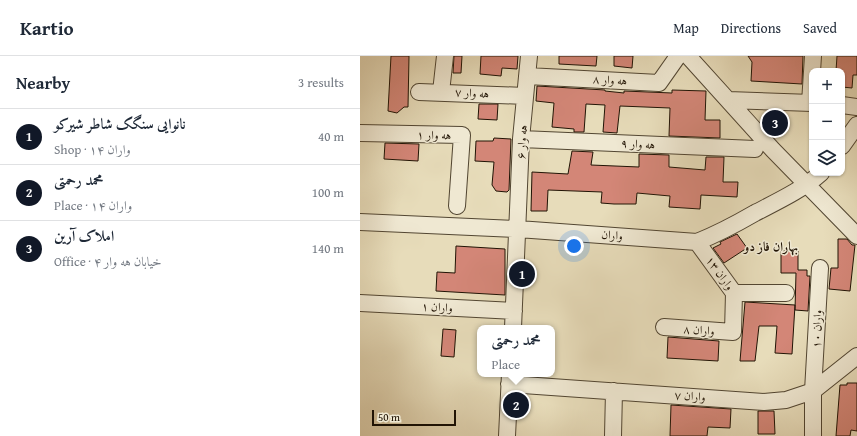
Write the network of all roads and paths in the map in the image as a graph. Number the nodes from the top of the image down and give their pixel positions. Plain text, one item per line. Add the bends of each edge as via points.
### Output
1 (445, 56) edge
2 (529, 56) edge
3 (678, 56) edge
4 (688, 56) edge
5 (813, 56) edge
6 (812, 68) edge
7 (527, 76) junction
8 (419, 92) dead end
9 (441, 92) junction
10 (526, 96) junction
11 (728, 100) junction
12 (809, 103) edge
13 (845, 105) edge
14 (857, 107) edge
15 (857, 125) edge
16 (360, 133) edge
17 (521, 139) junction
18 (845, 142) edge
19 (755, 149) dead end
20 (817, 176) edge
21 (808, 184) junction
22 (457, 206) dead end
23 (360, 222) edge
24 (518, 229) junction
25 (857, 236) edge
26 (697, 242) junction
27 (820, 268) dead end
28 (734, 293) junction
29 (786, 293) dead end
30 (360, 303) edge
31 (514, 311) junction
32 (513, 325) edge
33 (664, 327) dead end
34 (733, 332) joint
35 (857, 356) edge
36 (510, 379) edge
37 (614, 391) junction
38 (813, 391) junction
39 (507, 436) edge
40 (613, 436) edge
41 (813, 436) edge

1 - 9 street
2 - 7 street, هه وار ۶
3 - 7 street, هه وار ۸ via 659,83
4 - 11 street
5 - 6 street
7 - 10 street, هه وار ۶
8 - 9 street, هه وار ۷
9 - 10 street, هه وار ۷
10 - 17 street, هه وار ۶
11 - 12 street
11 - 21 street
13 - 14 street
15 - 18 street
16 - 22 street, هه وار ۱ via 462,135
17 - 19 street, هه وار ۹
17 - 24 street, هه وار ۶
20 - 21 street, واران
21 - 25 street
21 - 26 street, واران
23 - 24 street, واران
24 - 26 street, واران
24 - 31 street, هه وار ۶
26 - 28 street, واران ۱۳
27 - 38 street, واران ۱۰
28 - 29 street
28 - 34 street, واران ۱۳
30 - 31 street, واران ۱
31 - 32 street, هه وار ۶
33 - 34 street, واران ۸
35 - 38 street, واران ۷
36 - 37 street, واران ۷
36 - 39 street
37 - 38 street, واران ۷ via 764,402 786,400
37 - 40 street
38 - 41 street, واران ۱۰

